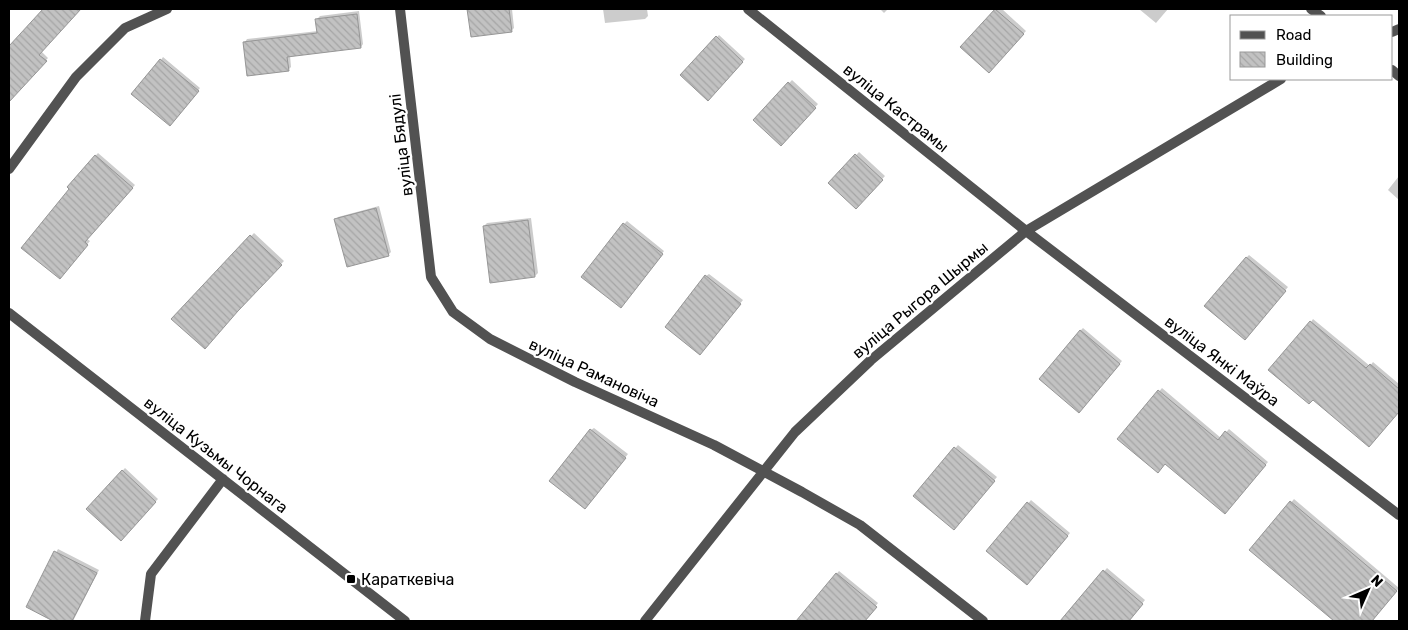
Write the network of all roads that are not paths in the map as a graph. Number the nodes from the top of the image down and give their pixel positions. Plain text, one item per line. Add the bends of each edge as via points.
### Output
1 (167, 9) edge
2 (400, 9) edge
3 (748, 9) edge
4 (1280, 80) edge
5 (9, 170) edge
6 (1026, 231) junction
7 (431, 278) joint
8 (9, 312) edge
9 (764, 471) junction
10 (223, 479) junction
11 (1399, 515) edge
12 (145, 621) edge
13 (405, 621) edge
14 (645, 621) edge
15 (984, 621) edge

1 - 5 street via 125,28 76,76
2 - 7 street, вуліца Бядулі
3 - 6 street, вуліца Кастрамы
4 - 6 street, вуліца Рыгора Шырмы
6 - 9 street, вуліца Рыгора Шырмы via 872,360 795,432
6 - 11 street, вуліца Янкі Маўра
7 - 9 street, вуліца Рамановіча via 453,312 490,339
8 - 10 street, вуліца Кузьмы Чорнага
9 - 14 street, вуліца Рыгора Шырмы
9 - 15 street, вуліца Рамановіча via 860,526
10 - 12 street via 151,574
10 - 13 street, вуліца Кузьмы Чорнага

